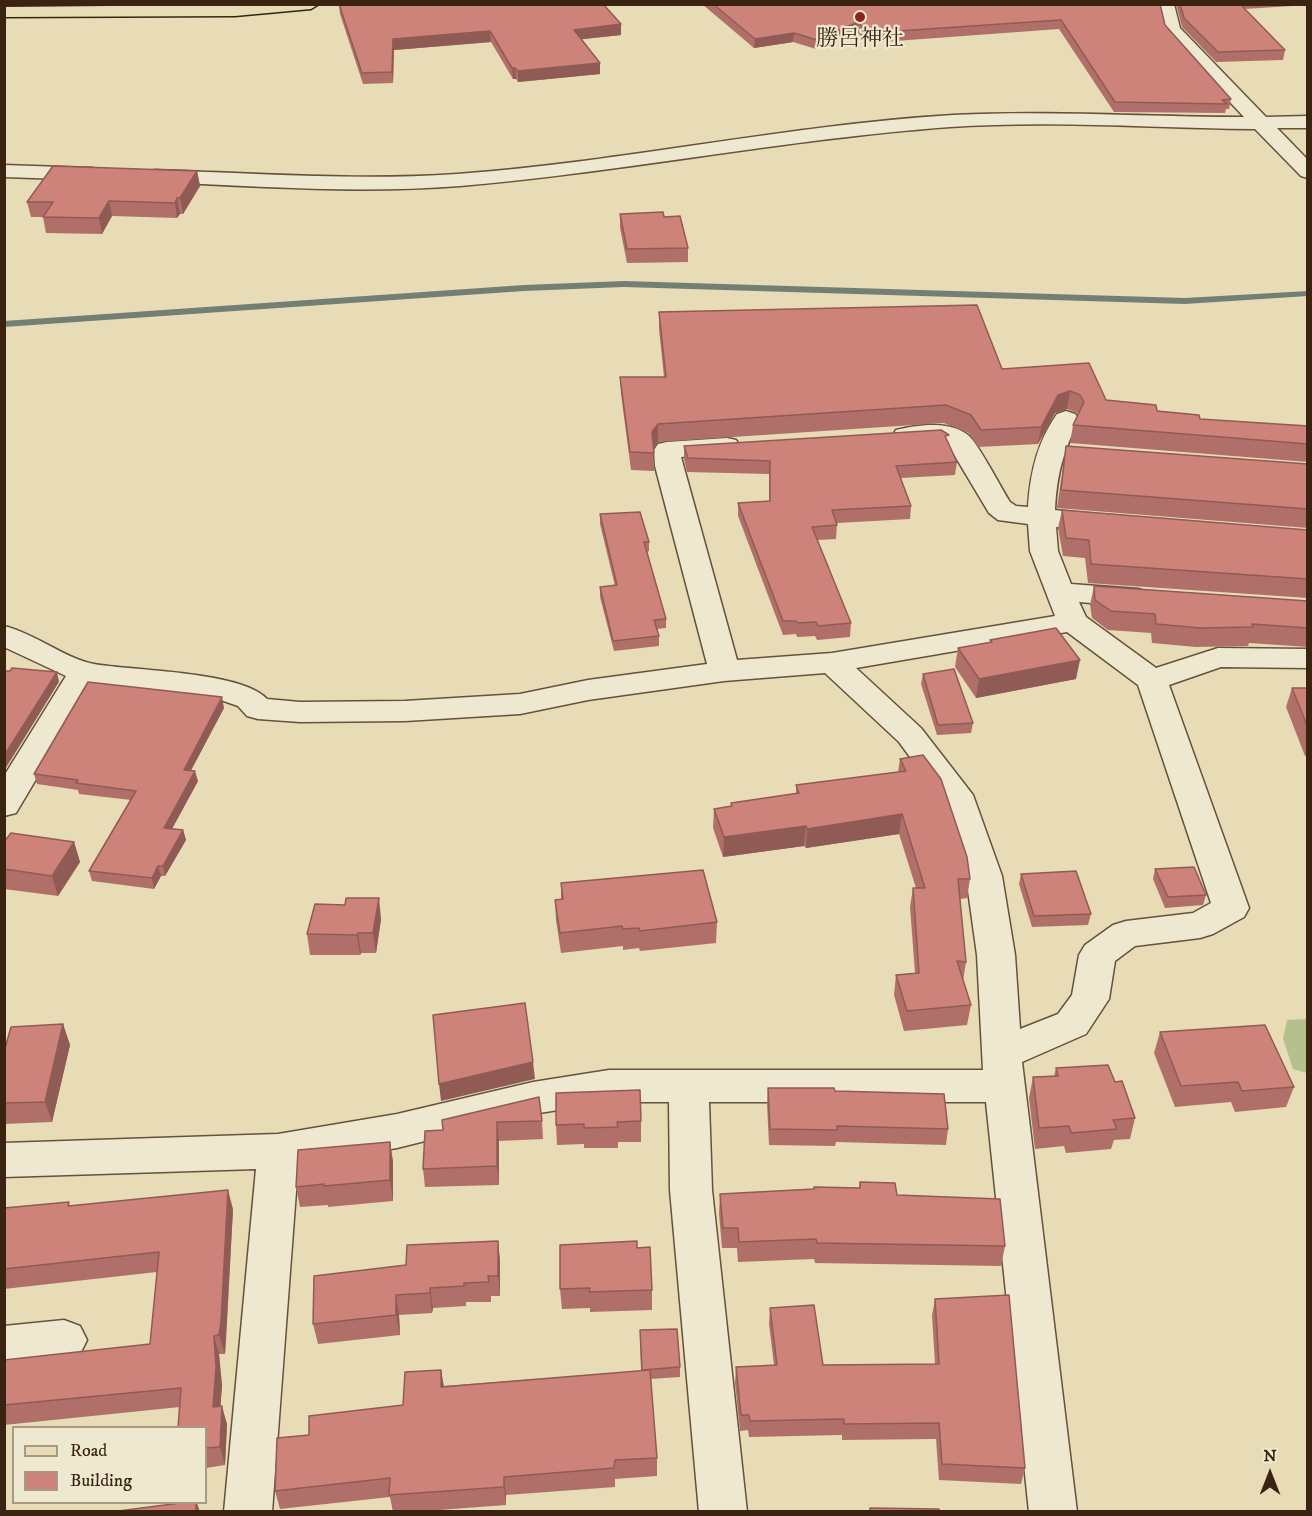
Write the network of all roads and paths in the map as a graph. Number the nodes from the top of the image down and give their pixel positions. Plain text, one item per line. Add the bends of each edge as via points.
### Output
1 (311, 4) edge
2 (1165, 4) edge
3 (137, 9) edge
4 (4, 12) edge
5 (1308, 122) edge
6 (1260, 124) junction
7 (4, 171) edge
8 (1308, 172) edge
9 (110, 174) edge
10 (134, 175) edge
11 (1066, 419) dead end
12 (875, 437) edge
13 (748, 445) edge
14 (1041, 518) junction
15 (1134, 525) edge
16 (1059, 592) junction
17 (1166, 600) edge
18 (1074, 622) junction
19 (4, 634) edge
20 (1308, 659) edge
21 (832, 663) junction
22 (724, 671) junction
23 (84, 672) junction
24 (1152, 680) junction
25 (4, 805) edge
26 (1003, 1070) junction
27 (689, 1085) junction
28 (278, 1151) junction
29 (4, 1160) edge
30 (64, 1340) dead end
31 (4, 1347) edge
32 (248, 1512) edge
33 (723, 1512) edge
34 (1053, 1512) edge

1 - 3 main road via 245,11
2 - 6 street via 1171,29 1179,40
3 - 4 main road
5 - 6 street
6 - 8 street
6 - 10 street via 1023,119 953,122 813,135 455,181
7 - 9 street
11 - 14 street via 1062,453 1043,483
12 - 14 street via 944,433 959,441 999,507 1008,514
13 - 22 street via 667,450 668,466
14 - 15 street
14 - 16 street via 1044,552
16 - 17 street
16 - 18 street
18 - 21 street
18 - 24 street
19 - 23 street
20 - 24 street via 1218,657
21 - 22 street
21 - 26 street via 910,735 956,795 984,876 996,955
22 - 23 street via 520,704 300,712 258,710 249,699 219,689
23 - 25 street
24 - 26 street via 1231,908 1200,925 1126,934 1098,955 1090,999 1072,1024
26 - 27 street
26 - 34 street
27 - 28 street via 609,1086 544,1096 397,1131
27 - 33 street via 691,1190
28 - 29 street
28 - 32 street
30 - 31 street

